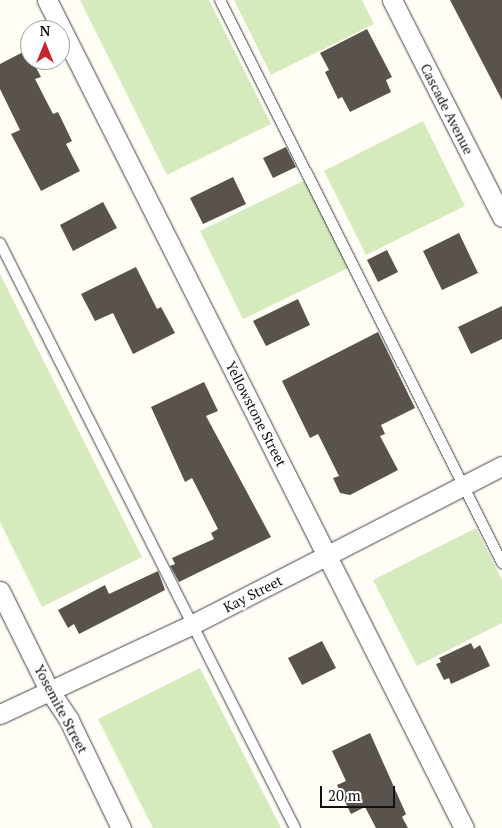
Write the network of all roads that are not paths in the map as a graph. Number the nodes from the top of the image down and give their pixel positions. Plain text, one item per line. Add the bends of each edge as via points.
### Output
1 (47, 0) edge
2 (220, 0) edge
3 (392, 0) edge
4 (502, 217) edge
5 (0, 243) edge
6 (502, 466) edge
7 (462, 486) junction
8 (327, 556) junction
9 (502, 563) edge
10 (0, 590) edge
11 (191, 625) junction
12 (49, 690) junction
13 (0, 714) edge
14 (121, 828) edge
15 (295, 828) edge
16 (464, 828) edge

1 - 8 street, Yellowstone Street
2 - 7 lane
3 - 4 street, Cascade Avenue
5 - 11 lane
6 - 7 street, Kay Street
7 - 8 street, Kay Street
7 - 9 lane
8 - 11 street, Kay Street
8 - 16 street, Yellowstone Street
10 - 12 street, Yosemite Street
11 - 12 street, Kay Street
11 - 15 lane
12 - 13 street, Kay Street
12 - 14 street, Yosemite Street via 69,720

